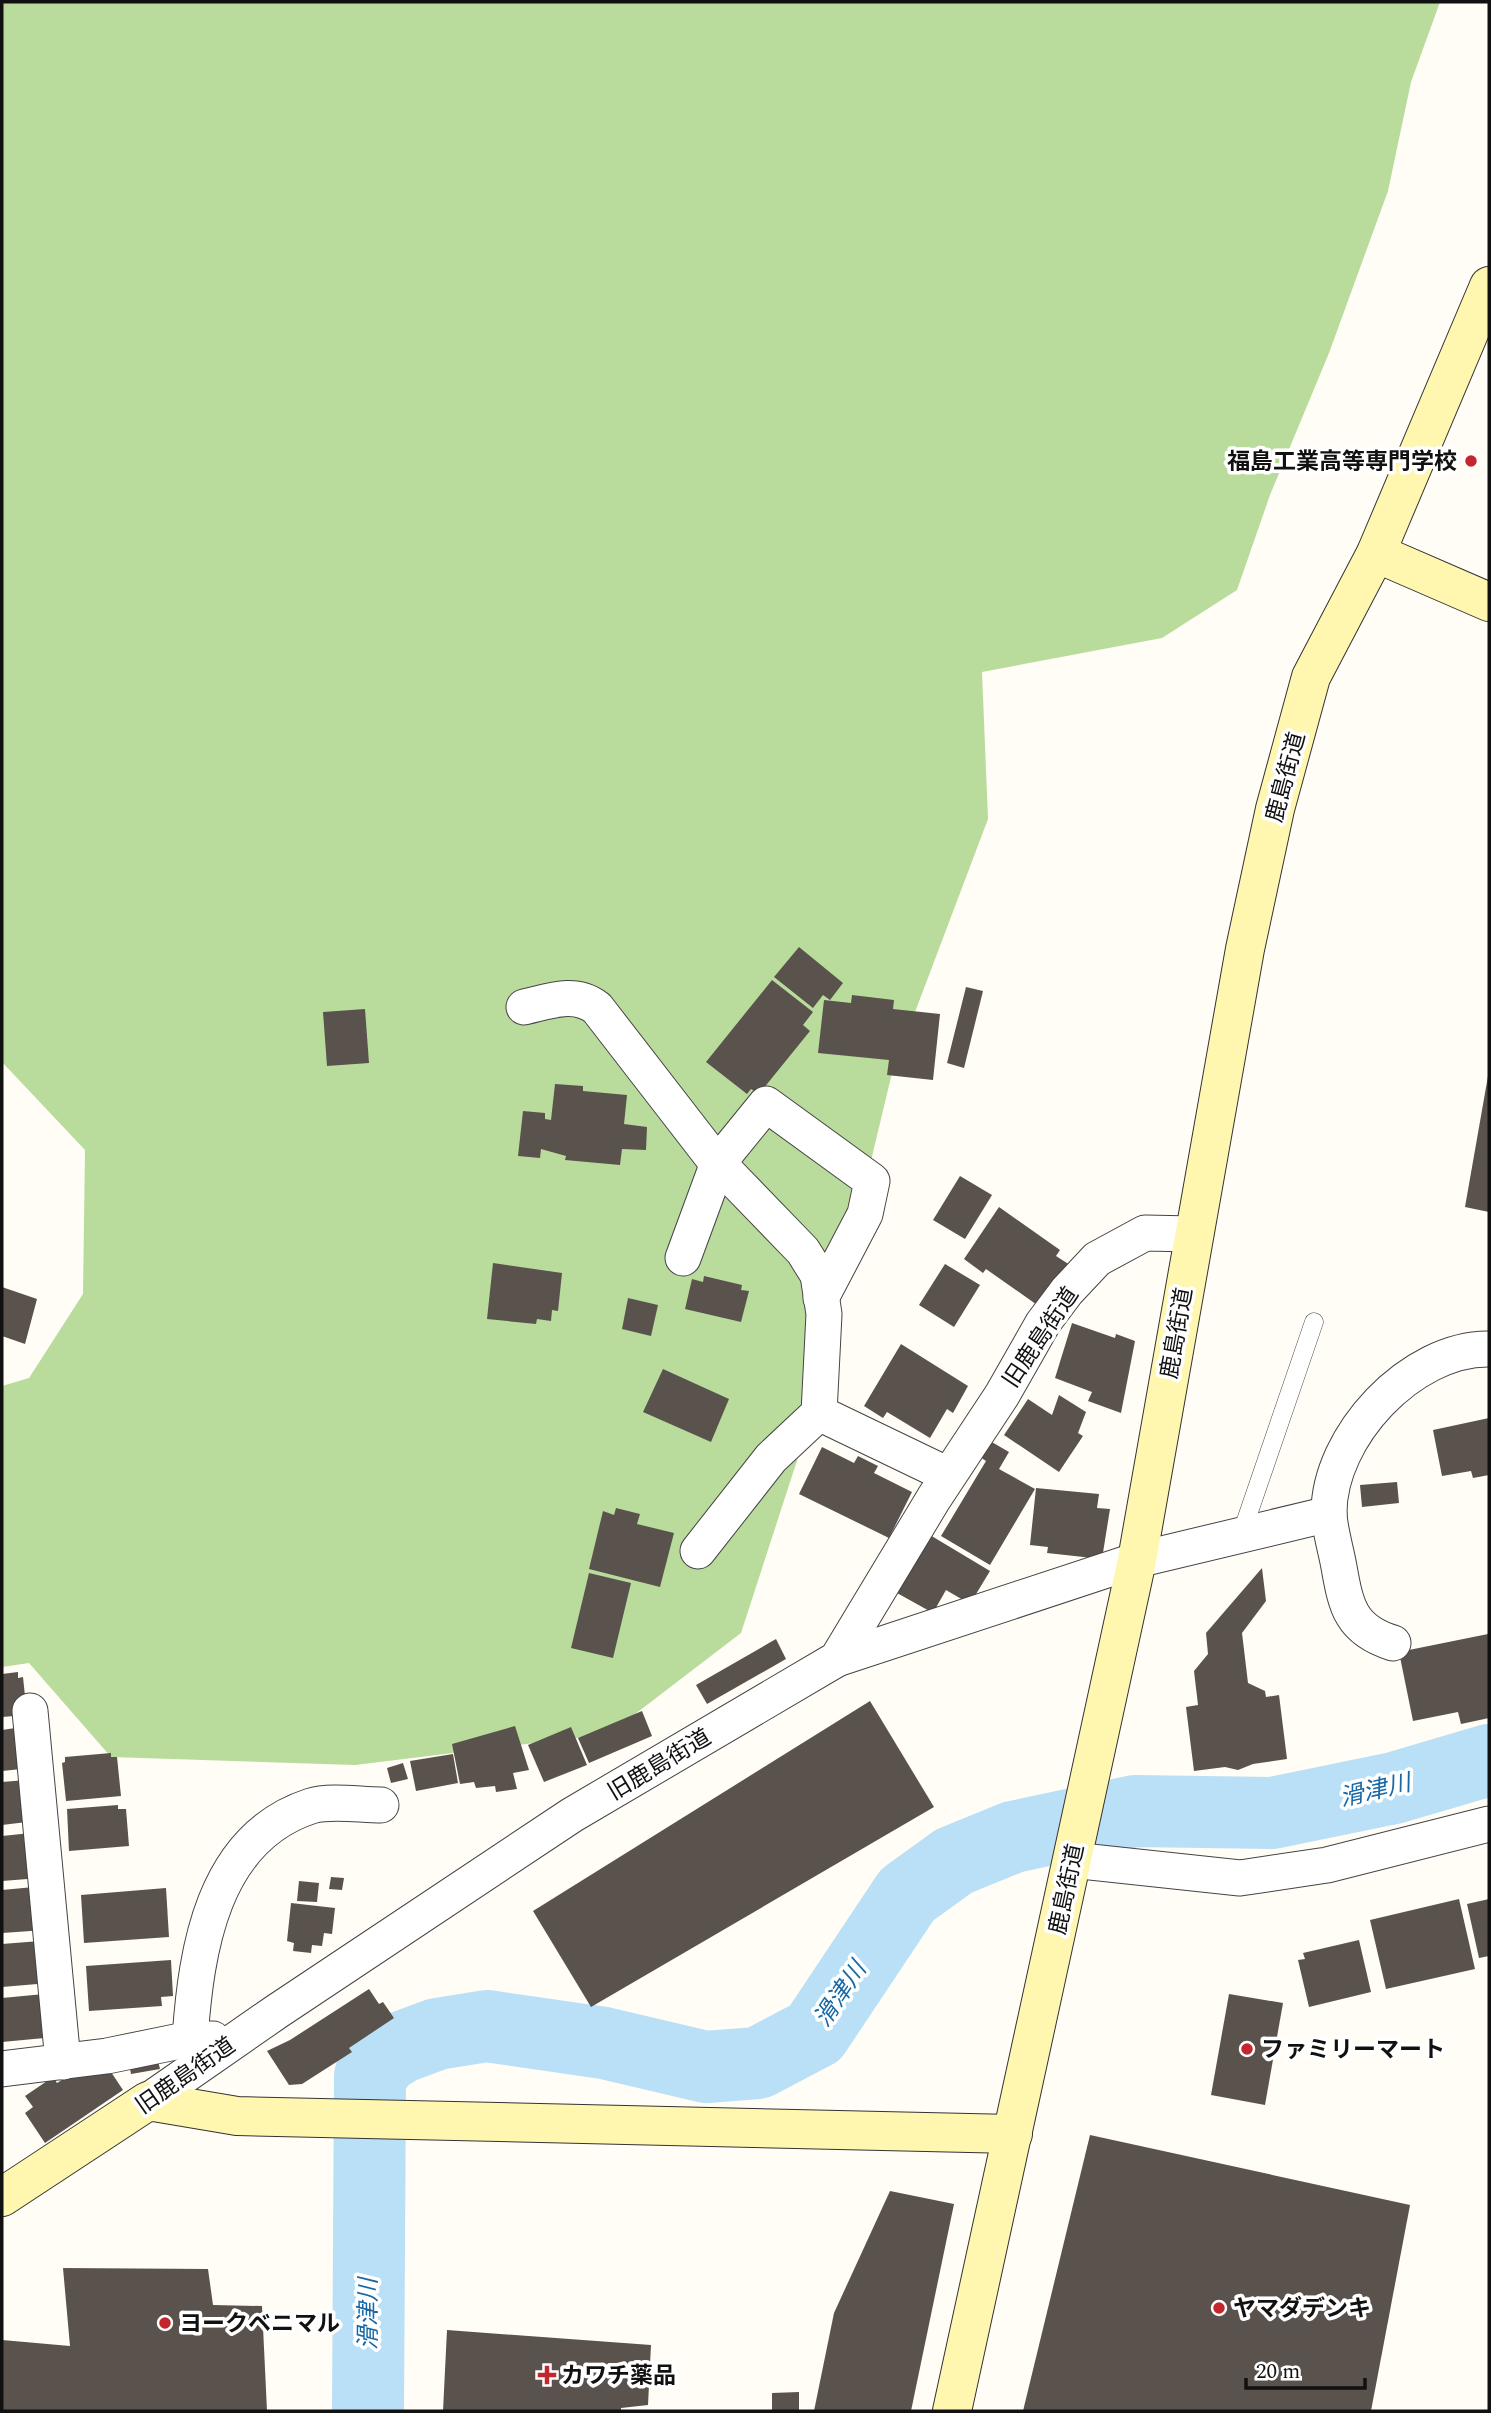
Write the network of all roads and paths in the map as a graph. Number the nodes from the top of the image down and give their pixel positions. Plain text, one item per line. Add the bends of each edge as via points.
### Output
1 (1485, 305) edge
2 (1376, 553) junction
3 (1489, 602) edge
4 (524, 1007) dead end
5 (718, 1163) junction
6 (1193, 1234) junction
7 (683, 1258) dead end
8 (821, 1298) junction
9 (1314, 1322) dead end
10 (1489, 1349) edge
11 (819, 1413) junction
12 (948, 1475) junction
13 (1329, 1514) junction
14 (1241, 1535) junction
15 (698, 1551) dead end
16 (1137, 1560) junction
17 (1393, 1643) dead end
18 (837, 1659) junction
19 (30, 1711) dead end
20 (380, 1805) dead end
21 (1489, 1824) edge
22 (1074, 1850) junction
23 (190, 2039) junction
24 (237, 2039) junction
25 (63, 2062) junction
26 (2, 2069) edge
27 (148, 2101) junction
28 (1013, 2134) junction
29 (2, 2197) edge
30 (953, 2411) edge

1 - 2 street, 鹿島街道
2 - 3 street
2 - 6 street, 鹿島街道 via 1311,677 1275,809
4 - 5 street via 584,998 597,1008
5 - 7 street
5 - 8 street via 803,1251 818,1275
5 - 8 street via 766,1104 872,1181 865,1214
6 - 12 street, 旧鹿島街道 via 1145,1233 1097,1259 1043,1324
6 - 16 street, 鹿島街道
8 - 11 street
9 - 14 lane
10 - 13 street via 1442,1359 1408,1378 1377,1405 1355,1429 1337,1474
11 - 12 street
11 - 15 street via 771,1458
12 - 18 street, 旧鹿島街道
13 - 14 street
13 - 17 street via 1345,1599 1357,1624
14 - 16 street
16 - 18 street
16 - 22 street, 鹿島街道
18 - 24 street, 旧鹿島街道 via 572,1815
19 - 25 street
20 - 23 street via 312,1805 269,1827 235,1863 208,1915 193,1990
21 - 22 street via 1327,1865 1240,1878
22 - 28 street, 鹿島街道
23 - 24 street
23 - 25 street
24 - 27 street, 旧鹿島街道
25 - 26 street
27 - 28 street via 237,2116
27 - 29 street, 旧鹿島街道
28 - 30 street, 鹿島街道

